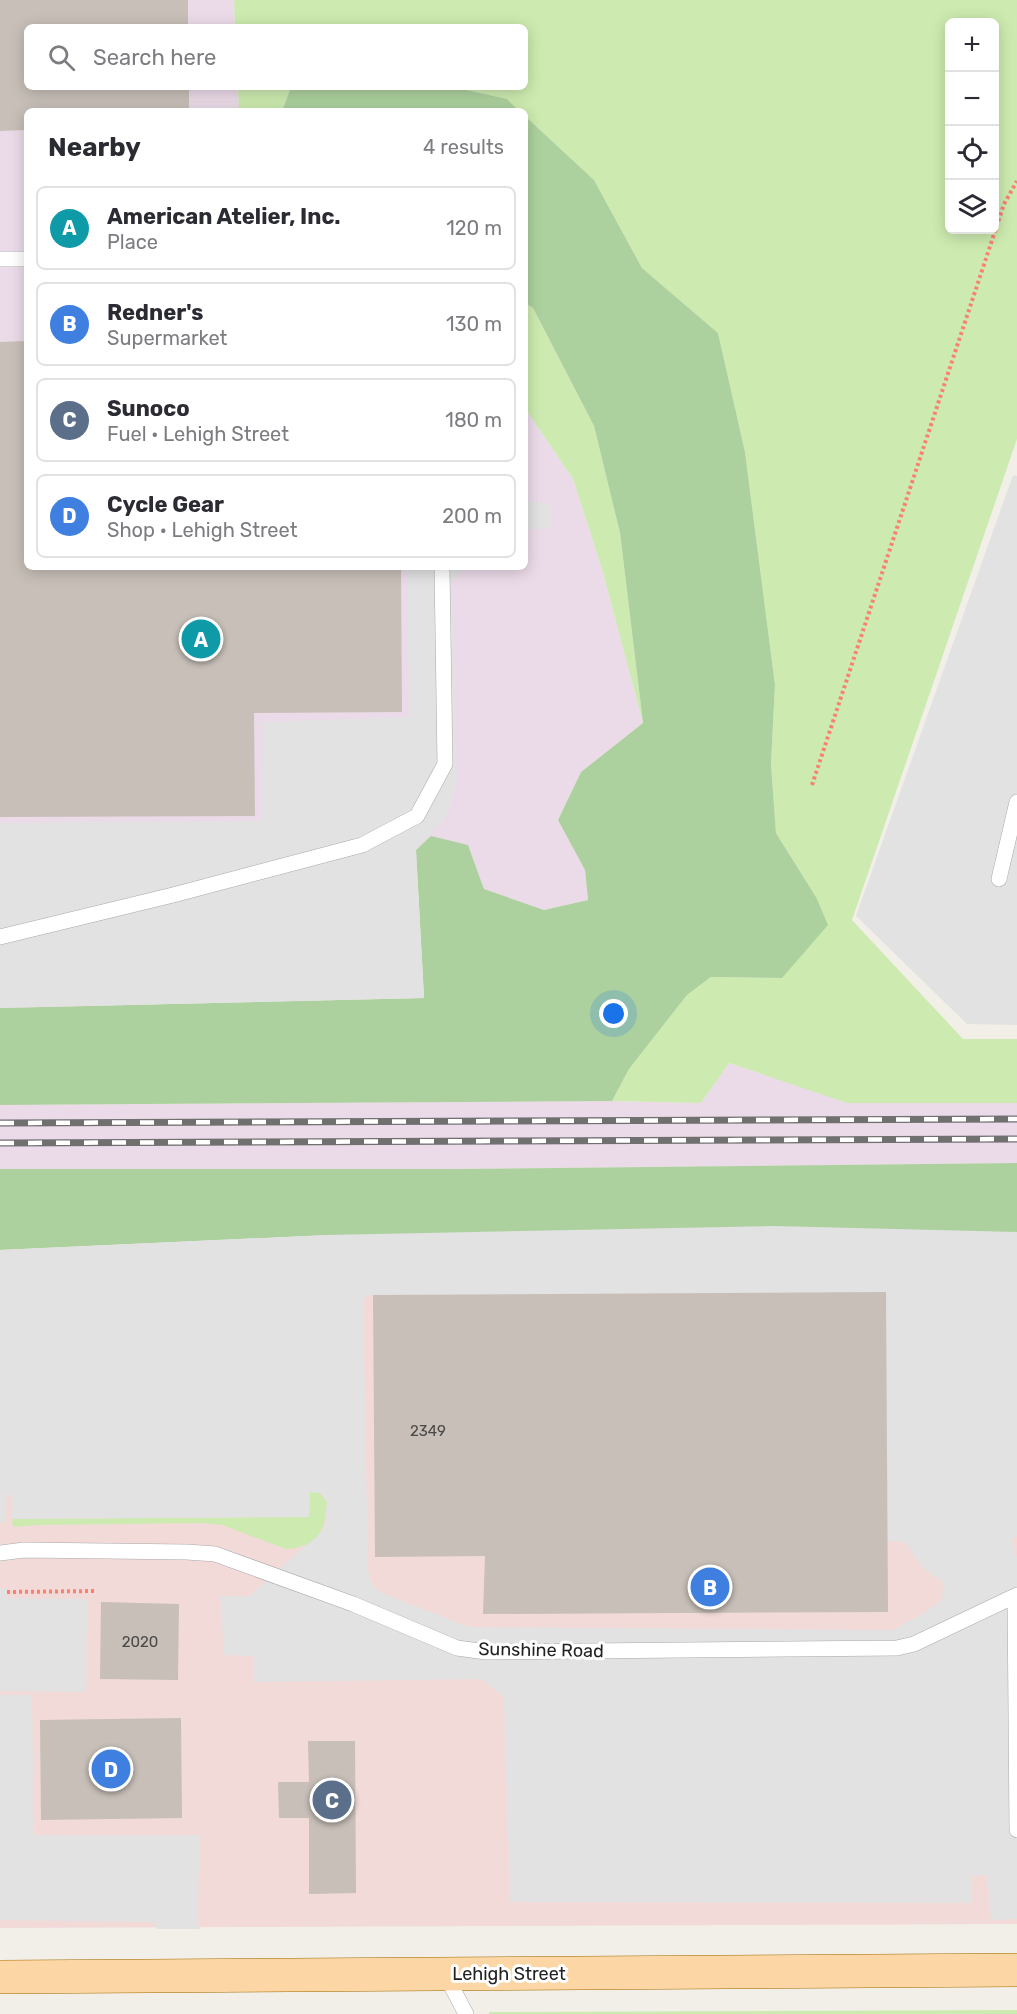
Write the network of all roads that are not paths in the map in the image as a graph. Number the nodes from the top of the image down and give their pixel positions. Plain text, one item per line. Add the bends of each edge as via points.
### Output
1 (24, 259) edge
2 (0, 260) edge
3 (442, 570) edge
4 (1017, 802) edge
5 (999, 879) dead end
6 (0, 937) edge
7 (0, 1553) edge
8 (1016, 1596) edge
9 (1017, 1830) edge
10 (1017, 1970) edge
11 (445, 1974) junction
12 (0, 1977) edge
13 (466, 2014) edge

1 - 2 lane
3 - 6 lane via 445,764 417,816 362,845
4 - 5 lane
7 - 8 lane, Sunshine Road via 24,1550 215,1554 353,1604 457,1648 486,1652 897,1648 914,1644
8 - 9 lane
10 - 11 main road, Lehigh Street
11 - 12 main road, Lehigh Street
11 - 13 lane

